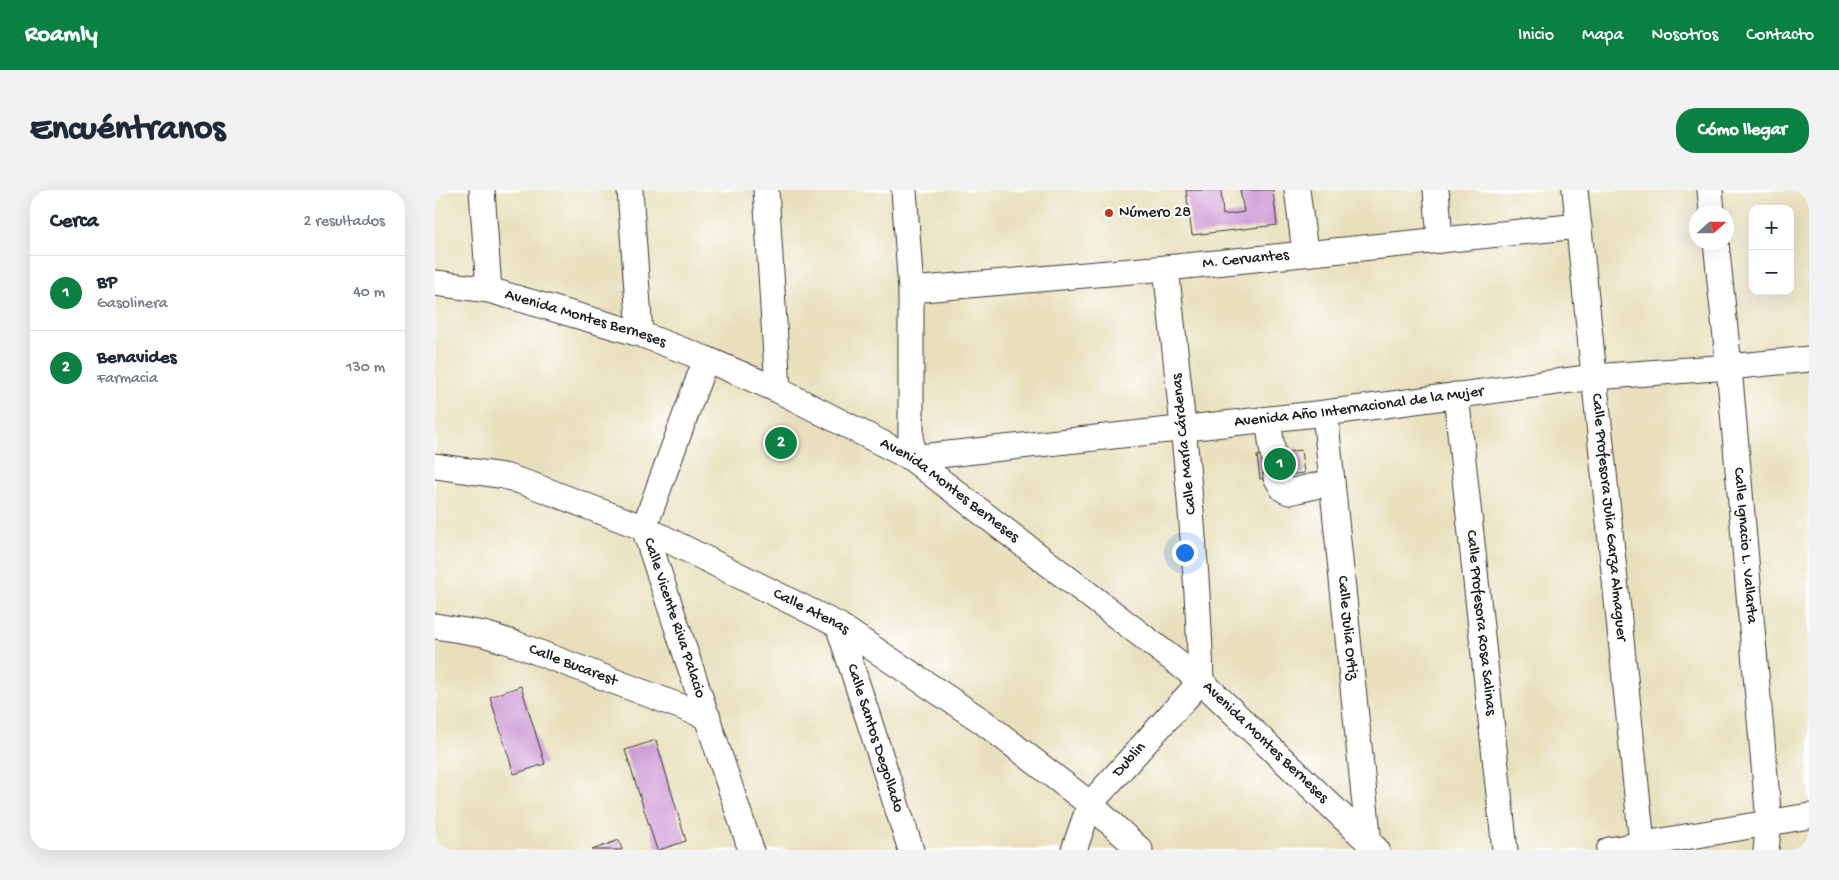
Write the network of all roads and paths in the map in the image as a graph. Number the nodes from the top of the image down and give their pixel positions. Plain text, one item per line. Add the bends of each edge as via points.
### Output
1 (482, 190) edge
2 (630, 190) edge
3 (766, 190) edge
4 (904, 190) edge
5 (1297, 190) edge
6 (1436, 190) edge
7 (1575, 190) edge
8 (1710, 190) edge
9 (1711, 205) edge
10 (1579, 226) junction
11 (1440, 240) junction
12 (1717, 250) edge
13 (1305, 252) junction
14 (1166, 268) junction
15 (435, 283) edge
16 (489, 290) junction
17 (911, 290) junction
18 (640, 334) junction
19 (707, 359) junction
20 (1809, 359) edge
21 (1729, 367) junction
22 (1594, 378) junction
23 (778, 390) junction
24 (1456, 395) junction
25 (1325, 413) junction
26 (1268, 420) junction
27 (1184, 429) junction
28 (911, 458) junction
29 (435, 466) edge
30 (1332, 482) junction
31 (644, 528) junction
32 (838, 625) junction
33 (435, 626) edge
34 (1201, 681) junction
35 (708, 717) junction
36 (1090, 804) junction
37 (1809, 816) edge
38 (1769, 822) junction
39 (1643, 844) junction
40 (1373, 847) edge
41 (751, 850) edge
42 (911, 850) edge
43 (1074, 850) edge
44 (1140, 850) edge
45 (1505, 850) edge
46 (1609, 850) edge
47 (1766, 850) edge

1 - 16 street
2 - 18 street
3 - 23 street
4 - 17 street
5 - 13 street
6 - 11 street
7 - 10 street, Calle Profesora Julia Garza Almaguer
8 - 9 street
10 - 11 street, M. Cervantes
10 - 22 street, Calle Profesora Julia Garza Almaguer
11 - 13 street, M. Cervantes
12 - 21 street, Calle Ignacio L. Vallarta
13 - 14 street, M. Cervantes
14 - 17 street, M. Cervantes
14 - 27 street, Calle María Cárdenas
15 - 16 street, Avenida Montes Berneses
16 - 18 street, Avenida Montes Berneses
17 - 28 street
18 - 19 street, Avenida Montes Berneses
19 - 23 street, Avenida Montes Berneses
19 - 31 street, Calle Vicente Riva Palacio
20 - 21 street, Avenida Año Internacional de la Mujer
21 - 22 street, Avenida Año Internacional de la Mujer
21 - 38 street, Calle Ignacio L. Vallarta
22 - 24 street, Avenida Año Internacional de la Mujer
22 - 39 street, Calle Profesora Julia Garza Almaguer
23 - 28 street, Avenida Montes Berneses
24 - 25 street, Avenida Año Internacional de la Mujer
24 - 45 street, Calle Profesora Rosa Salinas
25 - 26 street, Avenida Año Internacional de la Mujer
25 - 30 street, Calle Julia Ortiz
26 - 27 street, Avenida Año Internacional de la Mujer
26 - 30 street via 1274,465 1283,489 1289,492
27 - 28 street, Avenida Año Internacional de la Mujer
27 - 34 street, Calle María Cárdenas via 1196,565
28 - 34 street, Avenida Montes Berneses
29 - 31 street, Calle Atenas via 504,476
30 - 40 street, Calle Julia Ortiz
31 - 32 street, Calle Atenas
31 - 35 street, Calle Vicente Riva Palacio
32 - 36 street, Calle Atenas via 982,721
32 - 42 street, Calle Santos Degollado
33 - 35 street, Calle Bucarest via 484,634 517,644
34 - 36 street, Dublin
34 - 40 street, Avenida Montes Berneses
35 - 41 street, Calle Vicente Riva Palacio
36 - 43 street, Dublin
36 - 44 street, Calle Atenas
37 - 38 street
38 - 39 street
38 - 47 street, Calle Ignacio L. Vallarta
39 - 46 street

